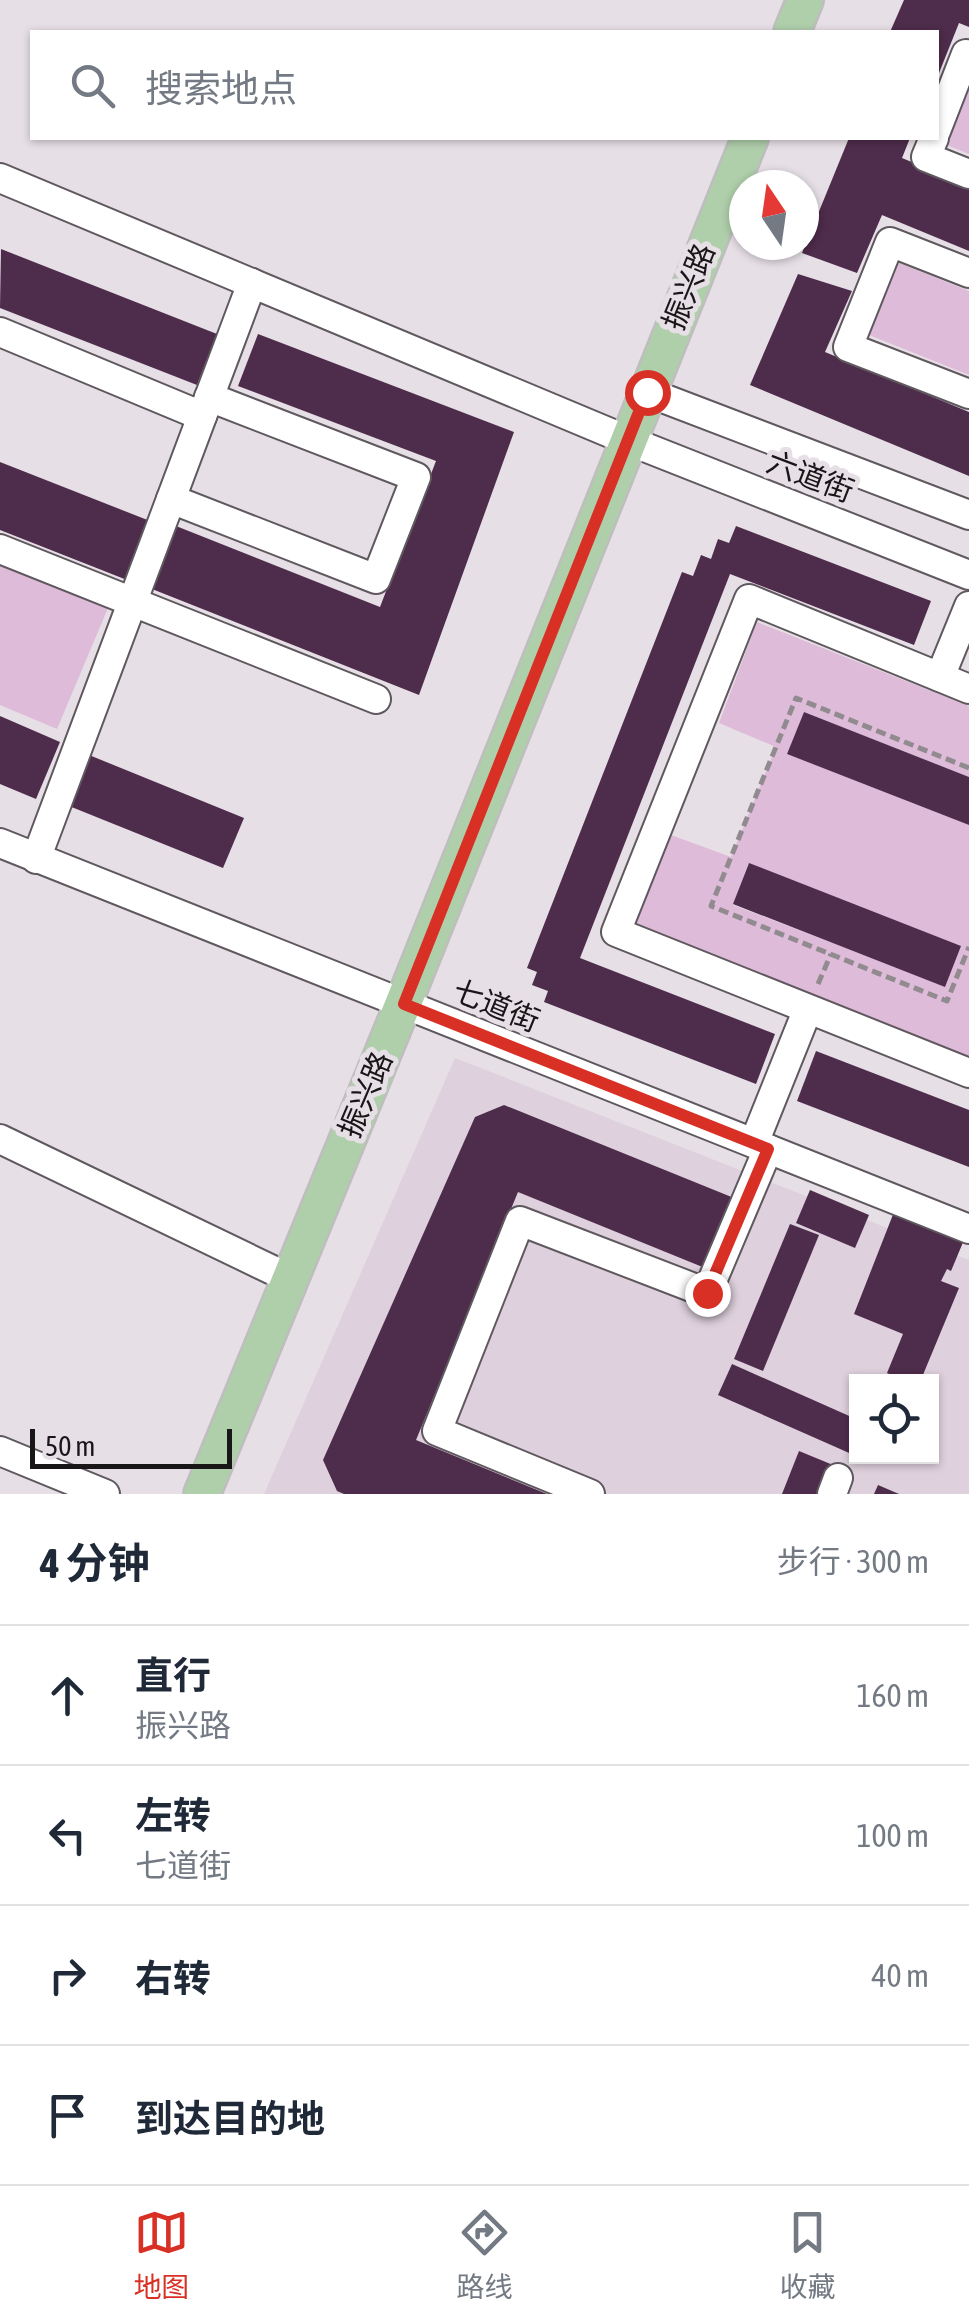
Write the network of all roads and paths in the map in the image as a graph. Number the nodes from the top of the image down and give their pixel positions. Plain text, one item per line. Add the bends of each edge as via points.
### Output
1 (805, 0) edge
2 (793, 30) edge
3 (969, 55) edge
4 (939, 122) edge
5 (749, 140) edge
6 (933, 140) edge
7 (969, 174) edge
8 (2, 183) edge
9 (969, 273) edge
10 (252, 283) junction
11 (0, 332) edge
12 (647, 392) junction
13 (969, 394) edge
14 (206, 406) junction
15 (627, 440) junction
16 (171, 499) junction
17 (969, 514) edge
18 (0, 549) edge
19 (969, 575) edge
20 (132, 602) junction
21 (969, 606) edge
22 (940, 678) junction
23 (969, 689) edge
24 (376, 699) dead end
25 (969, 768) edge
26 (0, 844) edge
27 (36, 858) junction
28 (969, 947) edge
29 (404, 1004) junction
30 (807, 1011) junction
31 (969, 1073) edge
32 (0, 1139) edge
33 (761, 1146) junction
34 (969, 1229) edge
35 (289, 1278) junction
36 (0, 1451) edge
37 (105, 1494) edge
38 (202, 1494) edge
39 (590, 1494) edge

1 - 2 main road
3 - 4 street
5 - 12 main road, 振兴路
6 - 7 street via 926,157
8 - 10 street, 六道街
9 - 13 street via 890,242 848,347
10 - 14 street
10 - 15 street, 六道街
11 - 14 street
12 - 15 main road, 振兴路
12 - 17 street
14 - 16 street
14 - 16 street via 416,477 376,579
15 - 19 street, 六道街
15 - 29 main road, 振兴路
16 - 20 street
18 - 20 street
20 - 24 street
20 - 27 street
21 - 22 street
22 - 23 street
22 - 30 street via 748,599 616,932
25 - 28 path via 796,698 711,906 947,1001
26 - 27 street, 七道街
27 - 29 street, 七道街
29 - 33 street, 七道街
29 - 35 main road, 振兴路
30 - 31 street
30 - 33 street
32 - 35 street
33 - 34 street, 七道街
33 - 39 street via 707,1293 520,1221 437,1431
35 - 38 main road, 振兴路
36 - 37 street

